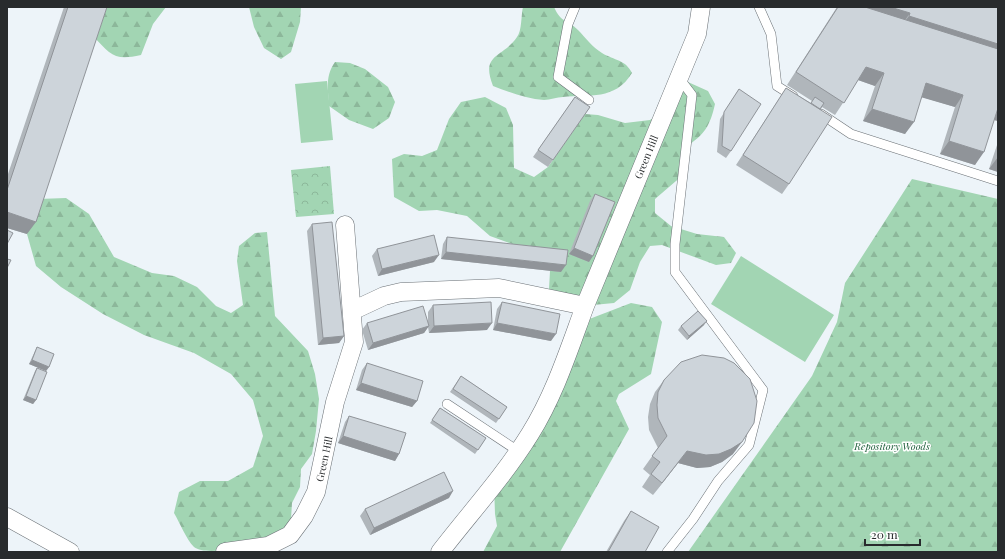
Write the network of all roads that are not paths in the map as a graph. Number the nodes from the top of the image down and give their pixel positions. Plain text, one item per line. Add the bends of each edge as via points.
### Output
1 (575, 7) edge
2 (701, 7) edge
3 (760, 7) edge
4 (679, 78) junction
5 (589, 100) dead end
6 (998, 181) edge
7 (345, 225) dead end
8 (585, 306) junction
9 (352, 311) junction
10 (447, 404) dead end
11 (518, 451) junction
12 (7, 517) edge
13 (70, 552) edge
14 (225, 552) edge
15 (440, 552) edge
16 (667, 552) edge

1 - 5 lane via 568,24 558,77
2 - 4 street, Green Hill via 697,34
3 - 6 lane via 771,34 777,86 851,134
4 - 8 street, Green Hill
4 - 16 lane via 692,95 675,244 675,272 763,390 749,445 718,481
7 - 9 street, Green Hill
8 - 9 street via 499,288 401,292 384,296
8 - 11 street, Green Hill via 550,398
9 - 14 street, Green Hill via 354,342 335,402 316,492 304,516 290,535 268,546
10 - 11 lane
11 - 15 street, Green Hill
12 - 13 street

